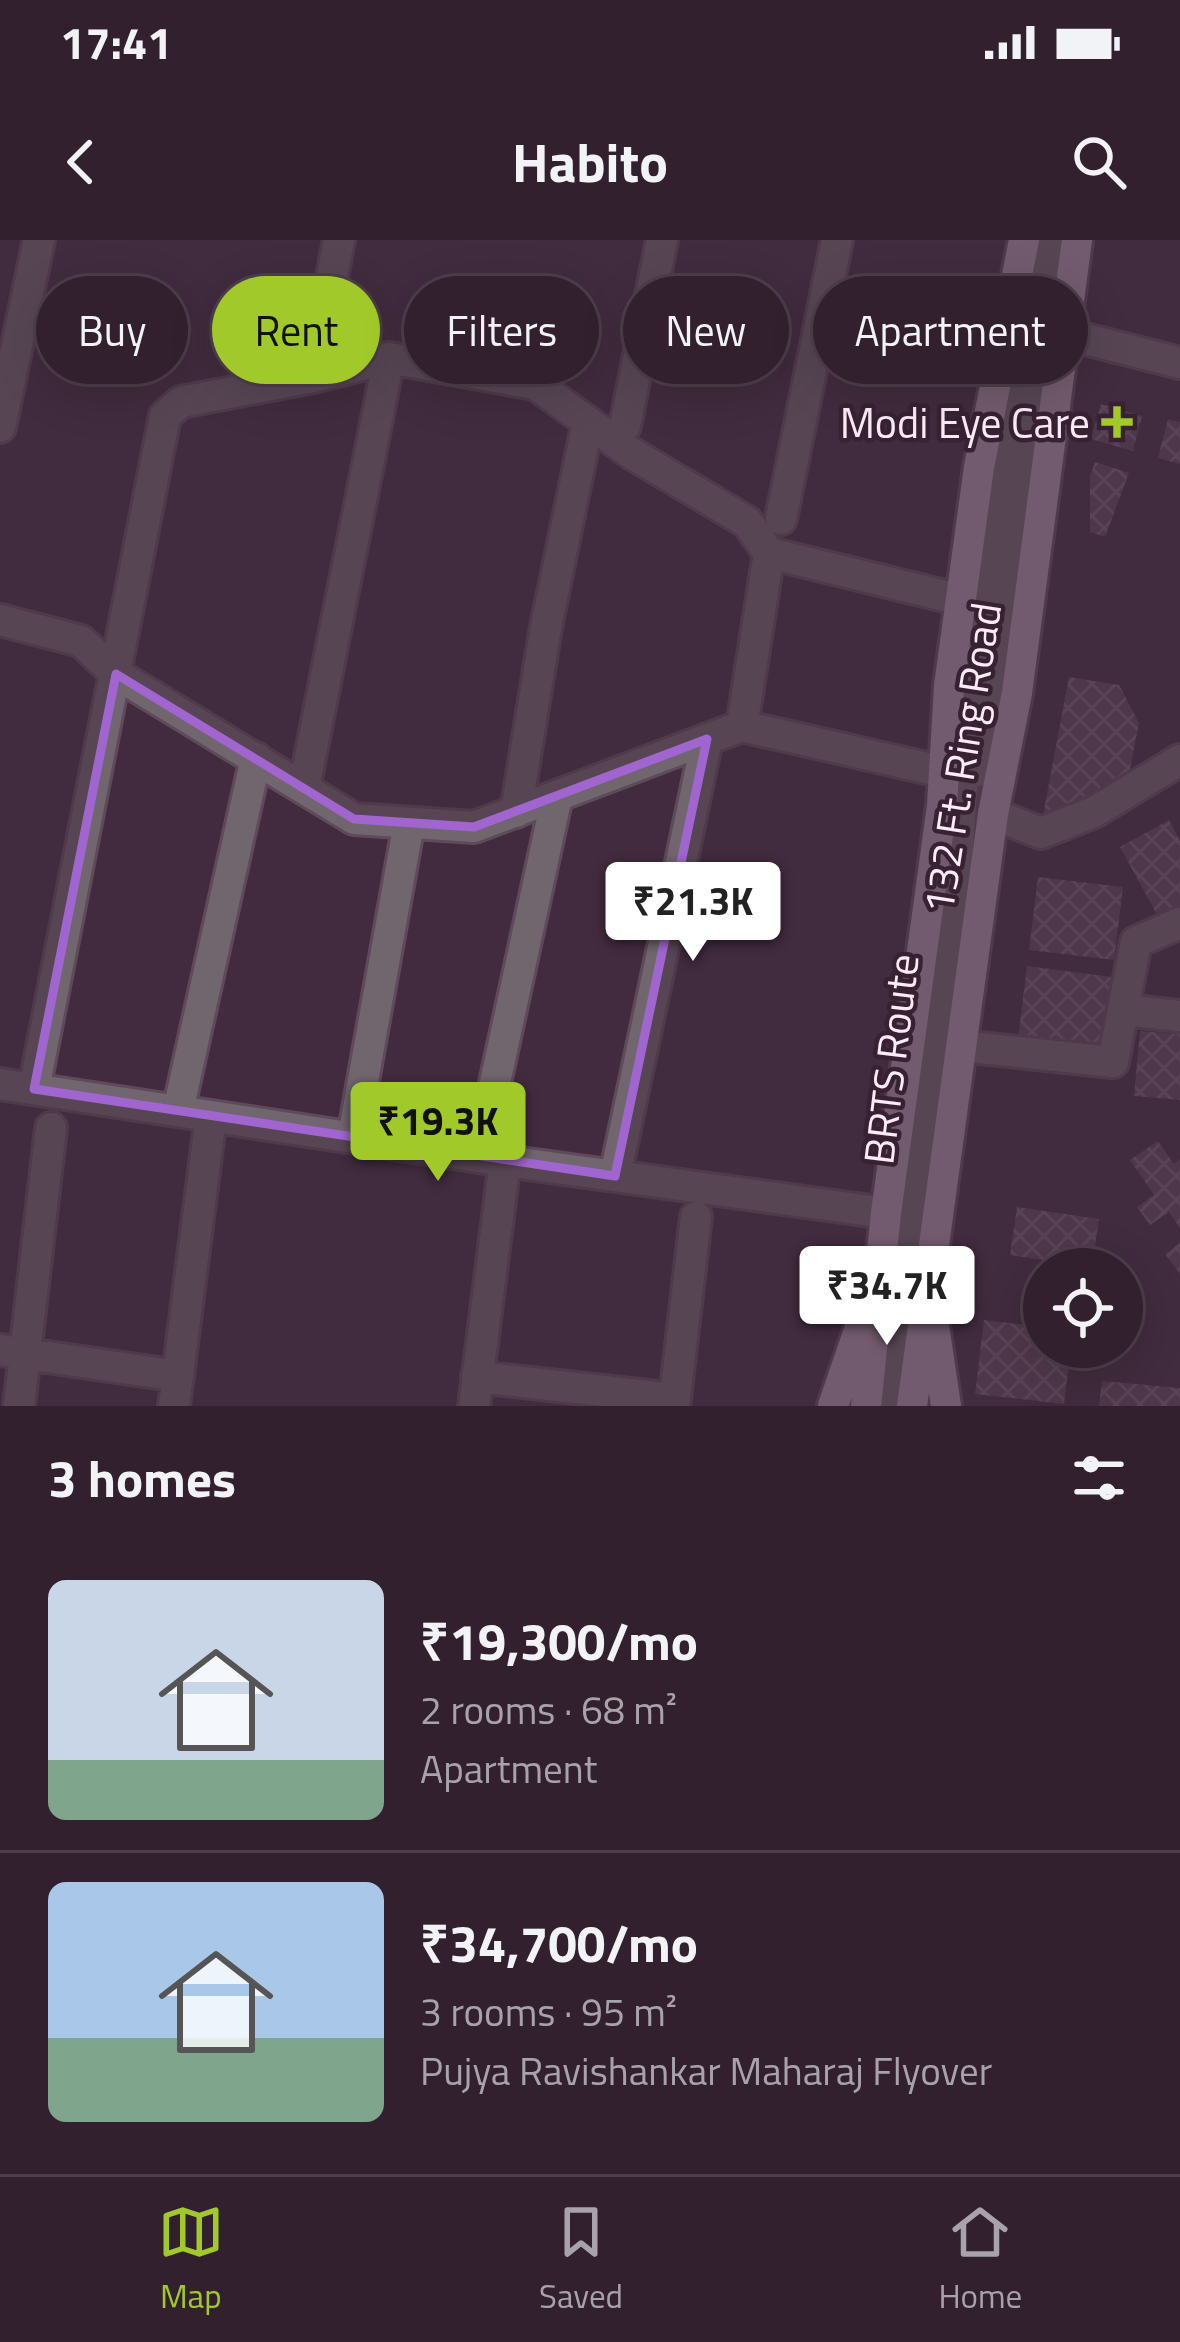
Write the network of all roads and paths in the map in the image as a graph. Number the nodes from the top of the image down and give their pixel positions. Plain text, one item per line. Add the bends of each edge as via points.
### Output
1 (39, 240) edge
2 (339, 240) edge
3 (662, 240) edge
4 (837, 240) edge
5 (1024, 240) edge
6 (1051, 240) edge
7 (1078, 240) edge
8 (332, 276) edge
9 (1072, 276) edge
10 (1088, 340) edge
11 (389, 358) junction
12 (380, 360) edge
13 (1180, 363) edge
14 (278, 384) edge
15 (1056, 384) edge
16 (588, 422) junction
17 (625, 426) dead end
18 (0, 428) edge
19 (782, 519) dead end
20 (769, 553) junction
21 (961, 600) junction
22 (0, 620) edge
23 (116, 674) junction
24 (742, 726) junction
25 (706, 739) junction
26 (256, 758) junction
27 (1180, 760) edge
28 (944, 772) junction
29 (304, 788) junction
30 (557, 796) junction
31 (516, 812) junction
32 (993, 814) junction
33 (409, 823) junction
34 (1180, 923) edge
35 (1123, 1010) junction
36 (1180, 1016) edge
37 (962, 1046) junction
38 (0, 1084) edge
39 (34, 1089) junction
40 (178, 1112) junction
41 (212, 1116) junction
42 (51, 1128) dead end
43 (353, 1137) junction
44 (492, 1159) junction
45 (615, 1176) junction
46 (886, 1213) junction
47 (696, 1217) dead end
48 (878, 1275) junction
49 (929, 1288) junction
50 (13, 1352) edge
51 (176, 1391) edge
52 (476, 1391) edge
53 (674, 1402) edge
54 (19, 1406) edge
55 (833, 1406) edge
56 (866, 1406) edge
57 (887, 1406) edge
58 (912, 1406) edge
59 (946, 1406) edge

1 - 18 street
2 - 8 street
3 - 17 street
4 - 19 street
5 - 21 main road, 132 Ft. Ring Road
6 - 57 street, BRTS Route via 1000,468 970,672 957,865
7 - 9 main road, 132 Ft. Ring Road
10 - 13 street
11 - 12 street
11 - 16 street via 535,384
11 - 29 street
14 - 23 street via 181,403 164,416
15 - 32 main road, 132 Ft. Ring Road via 1017,693
16 - 20 street via 747,522
16 - 31 street
20 - 21 street
20 - 24 street
21 - 28 main road, 132 Ft. Ring Road
22 - 23 street via 81,640
23 - 26 street
23 - 39 street
24 - 25 street
24 - 28 street
25 - 30 street
25 - 45 street
26 - 29 street
26 - 40 street
27 - 32 street via 1094,812 1041,832
28 - 46 main road, 132 Ft. Ring Road
29 - 33 street via 353,819
30 - 31 street
30 - 44 street
31 - 33 street via 474,827
32 - 37 main road, 132 Ft. Ring Road
33 - 43 street
34 - 35 street via 1136,942
35 - 36 street
35 - 37 street via 1113,1062
37 - 49 main road, 132 Ft. Ring Road
38 - 39 street
39 - 40 street
40 - 41 street
41 - 43 street
41 - 51 street
42 - 50 street
43 - 44 street
44 - 45 street
44 - 52 street
45 - 46 street
46 - 48 main road, 132 Ft. Ring Road
47 - 53 street
48 - 55 main road
48 - 56 main road
49 - 58 main road
49 - 59 main road
50 - 51 street
50 - 54 street
52 - 53 street

